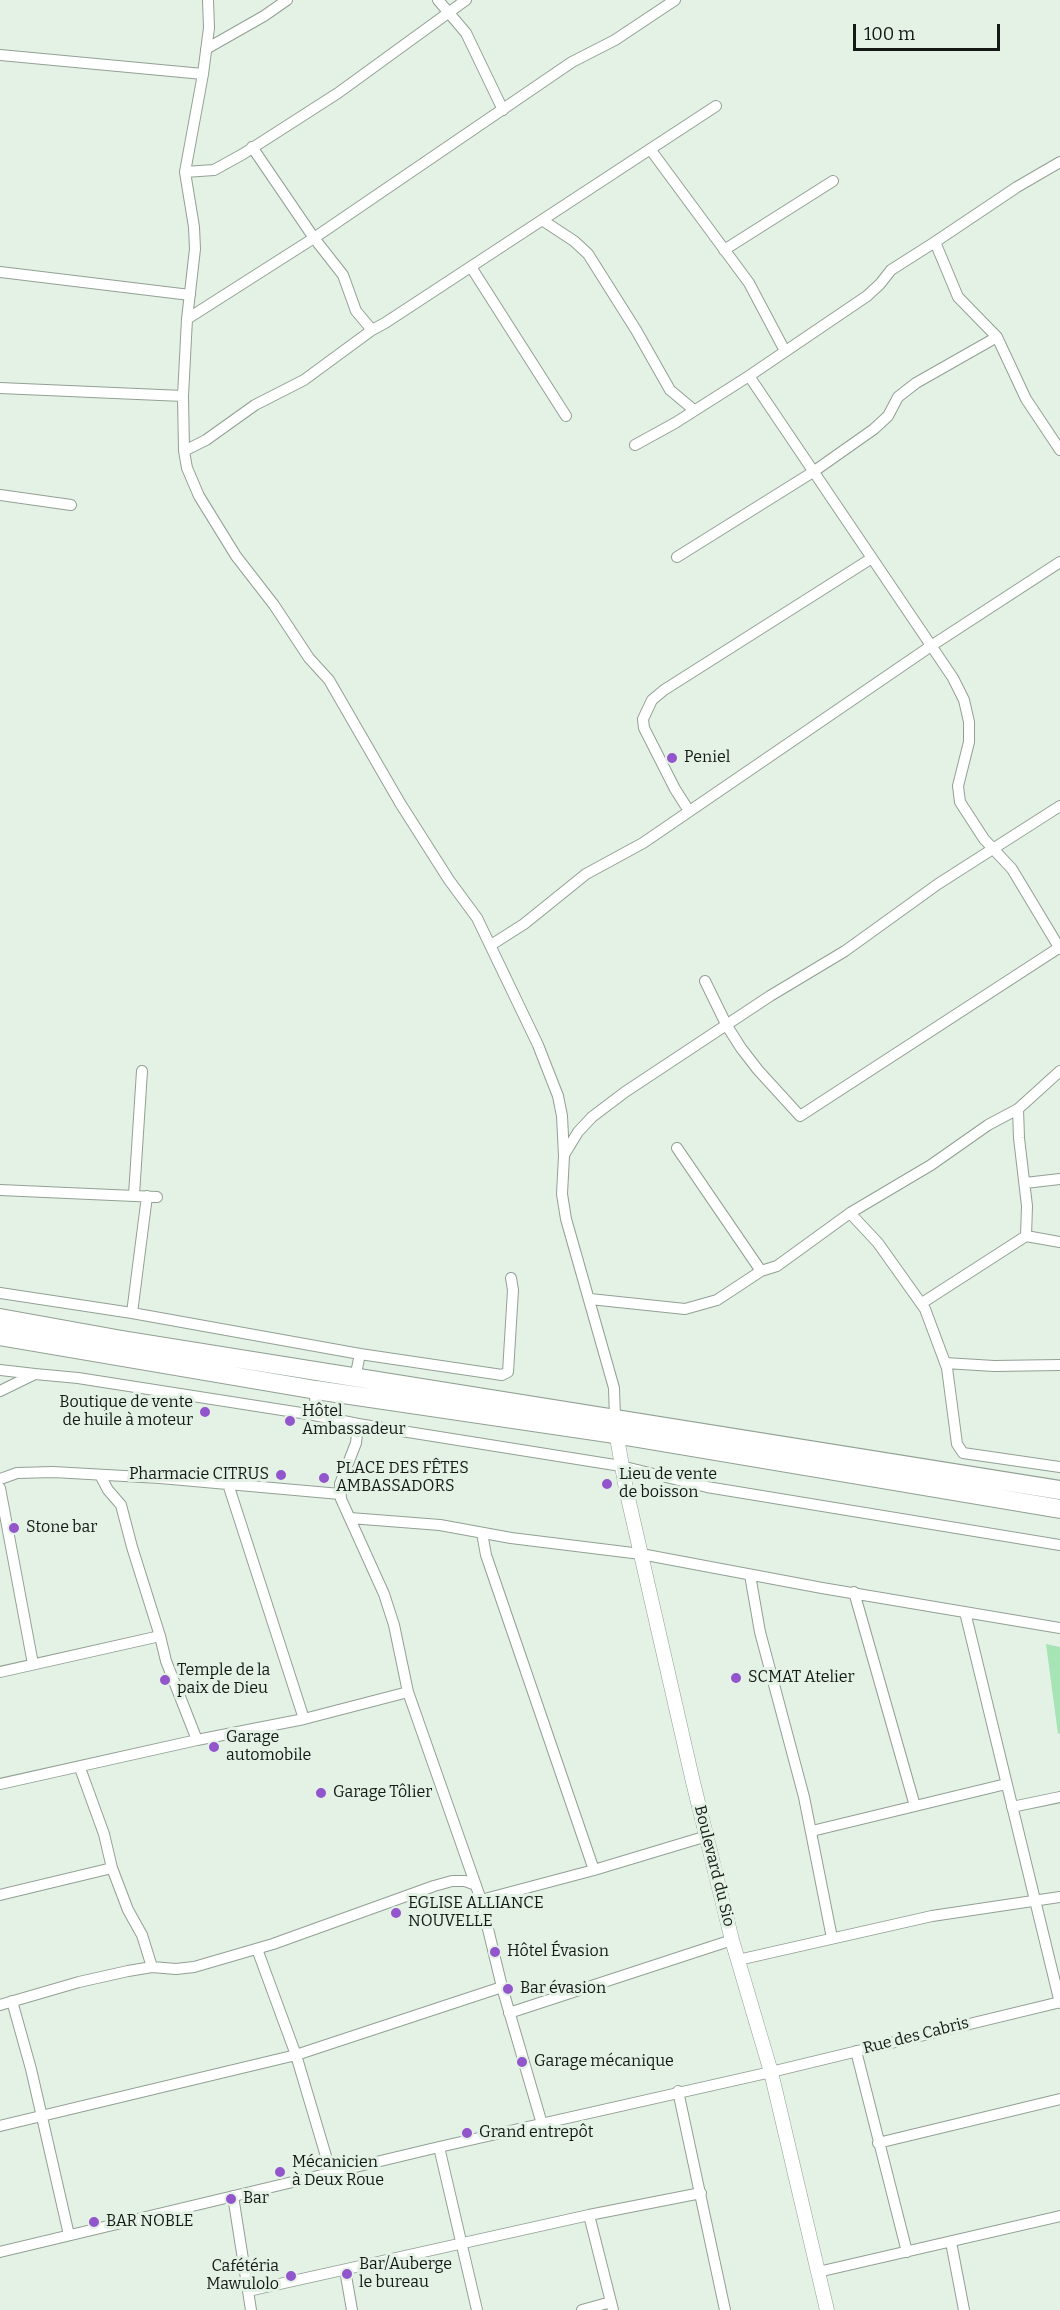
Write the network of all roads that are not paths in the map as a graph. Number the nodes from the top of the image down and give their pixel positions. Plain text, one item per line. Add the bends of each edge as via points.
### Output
1 (208, 0) edge
2 (287, 0) edge
3 (438, 0) edge
4 (466, 0) edge
5 (675, 0) edge
6 (447, 12) junction
7 (206, 49) junction
8 (0, 55) edge
9 (203, 74) junction
10 (716, 106) dead end
11 (503, 110) junction
12 (252, 147) junction
13 (650, 149) junction
14 (1060, 162) edge
15 (185, 172) junction
16 (833, 181) dead end
17 (542, 220) junction
18 (314, 238) junction
19 (934, 242) junction
20 (723, 250) junction
21 (471, 267) junction
22 (0, 272) edge
23 (190, 295) junction
24 (187, 319) junction
25 (372, 330) junction
26 (997, 337) junction
27 (785, 351) junction
28 (749, 376) junction
29 (0, 388) edge
30 (183, 396) junction
31 (694, 410) junction
32 (566, 416) dead end
33 (635, 445) dead end
34 (1060, 450) edge
35 (184, 451) junction
36 (813, 472) junction
37 (0, 495) edge
38 (72, 506) dead end
39 (677, 557) dead end
40 (872, 558) junction
41 (1060, 562) edge
42 (931, 646) junction
43 (1060, 806) edge
44 (689, 811) junction
45 (993, 849) junction
46 (490, 945) junction
47 (1060, 948) edge
48 (705, 981) dead end
49 (727, 1026) junction
50 (142, 1071) dead end
51 (1060, 1071) edge
52 (1018, 1108) junction
53 (677, 1148) dead end
54 (564, 1155) junction
55 (1060, 1179) edge
56 (1025, 1183) junction
57 (0, 1190) edge
58 (134, 1195) junction
59 (850, 1213) junction
60 (1026, 1236) junction
61 (1060, 1242) edge
62 (761, 1271) junction
63 (511, 1278) dead end
64 (0, 1293) edge
65 (590, 1299) junction
66 (922, 1303) junction
67 (132, 1313) junction
68 (0, 1318) edge
69 (0, 1336) edge
70 (360, 1354) junction
71 (945, 1363) junction
72 (1060, 1365) edge
73 (0, 1370) edge
74 (35, 1374) junction
75 (356, 1378) junction
76 (0, 1390) edge
77 (316, 1390) junction
78 (314, 1415) junction
79 (358, 1424) junction
80 (615, 1426) junction
81 (621, 1466) junction
82 (1060, 1467) edge
83 (100, 1475) junction
84 (0, 1479) edge
85 (228, 1484) junction
86 (0, 1488) edge
87 (1060, 1490) edge
88 (340, 1494) junction
89 (1060, 1509) edge
90 (350, 1518) junction
91 (482, 1533) junction
92 (1060, 1545) edge
93 (641, 1554) junction
94 (750, 1575) junction
95 (854, 1592) junction
96 (965, 1612) junction
97 (1060, 1628) edge
98 (160, 1636) junction
99 (33, 1664) junction
100 (0, 1672) edge
101 (408, 1692) junction
102 (304, 1719) junction
103 (197, 1740) junction
104 (80, 1767) junction
105 (0, 1784) edge
106 (1006, 1784) junction
107 (1060, 1797) edge
108 (915, 1806) junction
109 (1012, 1807) junction
110 (812, 1831) junction
111 (706, 1836) junction
112 (112, 1868) junction
113 (594, 1870) junction
114 (476, 1885) junction
115 (0, 1895) edge
116 (1060, 1897) edge
117 (481, 1900) junction
118 (1035, 1901) junction
119 (832, 1938) junction
120 (732, 1940) junction
121 (257, 1948) junction
122 (738, 1960) junction
123 (152, 1967) junction
124 (502, 1987) junction
125 (12, 2001) junction
126 (1060, 2002) edge
127 (0, 2005) edge
128 (509, 2013) junction
129 (856, 2051) junction
130 (296, 2055) junction
131 (771, 2072) junction
132 (678, 2091) junction
133 (1060, 2099) edge
134 (41, 2116) junction
135 (542, 2124) junction
136 (0, 2126) edge
137 (878, 2143) junction
138 (439, 2147) junction
139 (331, 2173) junction
140 (701, 2193) junction
141 (233, 2196) junction
142 (590, 2215) junction
143 (1060, 2217) edge
144 (69, 2235) junction
145 (951, 2242) junction
146 (460, 2243) junction
147 (0, 2252) edge
148 (907, 2252) junction
149 (345, 2270) junction
150 (818, 2272) junction
151 (248, 2291) junction
152 (612, 2306) edge
153 (251, 2310) edge
154 (352, 2310) edge
155 (477, 2310) edge
156 (582, 2310) edge
157 (725, 2310) edge
158 (827, 2310) edge
159 (964, 2310) edge

1 - 7 street
2 - 7 street
3 - 6 street
4 - 6 street
5 - 11 street via 615,40 572,62
6 - 11 street via 471,41
6 - 12 street via 338,93
7 - 9 street
8 - 9 street
9 - 15 street
10 - 13 street
11 - 18 street
12 - 15 street via 214,170
12 - 18 street
13 - 17 street
13 - 20 street
14 - 19 street
15 - 23 street via 195,249
16 - 20 street
17 - 21 street
17 - 31 street via 588,254 670,390
18 - 24 street
18 - 25 street via 343,275 356,311
19 - 26 street via 958,297
19 - 27 street via 891,270 867,296
20 - 27 street via 749,283
21 - 25 street
21 - 32 street
22 - 23 street
23 - 24 street
24 - 30 street
25 - 35 street via 304,380 255,405
26 - 34 street via 1026,399
26 - 36 street via 915,383 898,397 888,416 874,429
27 - 28 street
28 - 31 street
28 - 36 street
29 - 30 street
30 - 35 street
31 - 33 street
35 - 46 street via 191,480 236,556 329,680
36 - 39 street
36 - 40 street
37 - 38 street
40 - 42 street
40 - 44 street via 652,700 643,719 644,728
41 - 42 street
42 - 44 street
42 - 45 street via 957,685 969,722 969,742 958,786 960,802
43 - 45 street
44 - 46 street via 643,843 586,874 524,924
45 - 47 street via 1012,869
45 - 49 street
46 - 54 street via 558,1096
47 - 49 street via 800,1116 758,1070
48 - 49 street
49 - 54 street via 592,1118
50 - 58 street
51 - 52 street
52 - 56 street
52 - 59 street via 931,1166
53 - 62 street
54 - 65 street via 562,1194 566,1219
55 - 56 street
56 - 60 street
57 - 58 street
58 - 67 street via 152,1197
59 - 62 street via 777,1266
59 - 66 street via 878,1243
60 - 61 street
60 - 66 street
62 - 65 street via 717,1300 695,1308
63 - 70 street via 506,1374
64 - 67 street
65 - 80 street via 614,1388
66 - 71 street
67 - 70 street
68 - 75 main road
69 - 77 main road
70 - 75 street
71 - 72 street
71 - 82 street via 957,1444 963,1453
73 - 74 street
74 - 76 street
74 - 78 street
75 - 80 main road
77 - 78 street
77 - 80 main road
78 - 79 street
79 - 81 street
79 - 88 street
80 - 81 street, Boulevard du Sio
80 - 87 main road
80 - 89 main road
81 - 92 street via 707,1487
81 - 93 street, Boulevard du Sio
83 - 84 street via 33,1472
83 - 85 street
83 - 98 street via 121,1505
85 - 88 street
85 - 102 street
86 - 99 street
88 - 90 street
90 - 91 street via 440,1525
90 - 101 street via 384,1594
91 - 93 street
91 - 113 street via 486,1555
93 - 94 street
93 - 111 street, Boulevard du Sio
94 - 95 street
94 - 110 street via 760,1632
95 - 96 street
95 - 108 street
96 - 97 street
96 - 106 street
98 - 99 street
98 - 103 street
99 - 100 street
101 - 102 street
101 - 114 street
102 - 103 street
103 - 104 street
104 - 105 street
104 - 112 street
106 - 108 street
106 - 109 street
107 - 109 street
108 - 110 street
109 - 118 street
110 - 119 street
111 - 113 street
111 - 120 street, Boulevard du Sio
112 - 115 street
112 - 123 street
113 - 117 street
114 - 117 street
114 - 121 street via 452,1881 434,1886
116 - 118 street
117 - 124 street
118 - 119 street via 932,1916
118 - 126 street
119 - 122 street
120 - 122 street, Boulevard du Sio
120 - 128 street
121 - 123 street via 194,1967
121 - 130 street
122 - 131 street, Boulevard du Sio
123 - 125 street
124 - 128 street
124 - 130 street
125 - 127 street
125 - 134 street
126 - 129 street, Rue des Cabris
128 - 135 street
129 - 131 street, Rue des Cabris
129 - 137 street
130 - 134 street
130 - 139 street
131 - 132 street, Rue des Cabris
131 - 150 street, Boulevard du Sio
132 - 135 street, Rue des Cabris
132 - 140 street
133 - 137 street
134 - 136 street
134 - 144 street
135 - 138 street, Rue des Cabris
137 - 148 street
138 - 139 street, Rue des Cabris
138 - 146 street
139 - 141 street, Rue des Cabris
140 - 142 street
140 - 157 street
141 - 144 street, Rue des Cabris
141 - 151 street
142 - 146 street
142 - 152 street
143 - 145 street
144 - 147 street, Rue des Cabris
145 - 148 street
145 - 159 street
146 - 149 street
146 - 155 street
148 - 150 street
149 - 151 street
149 - 154 street
150 - 158 street, Boulevard du Sio
151 - 153 street
152 - 156 street

